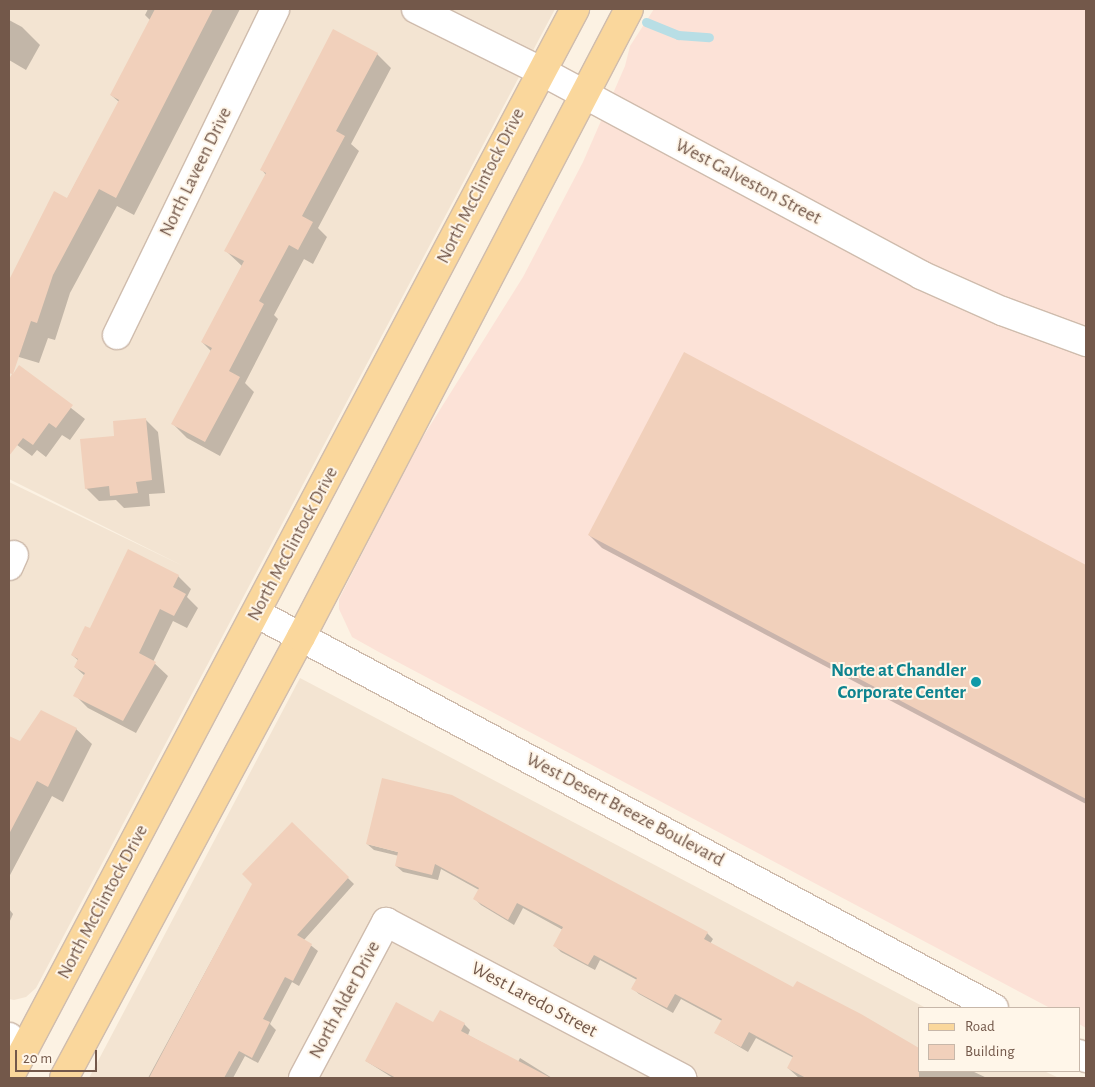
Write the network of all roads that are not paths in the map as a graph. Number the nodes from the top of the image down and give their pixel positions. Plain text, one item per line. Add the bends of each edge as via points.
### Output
1 (276, 9) edge
2 (416, 9) edge
3 (575, 9) edge
4 (629, 9) edge
5 (541, 71) junction
6 (584, 95) junction
7 (117, 335) dead end
8 (1086, 342) edge
9 (256, 613) junction
10 (300, 637) junction
11 (386, 922) joint
12 (992, 1007) edge
13 (13, 1047) edge
14 (9, 1078) edge
15 (64, 1078) edge
16 (303, 1078) edge
17 (682, 1078) edge

1 - 7 street, North Laveen Drive
2 - 5 street, West Galveston Street
3 - 5 main road, North McClintock Drive
4 - 6 main road
5 - 6 street, West Galveston Street
5 - 9 main road, North McClintock Drive
6 - 8 street, West Galveston Street via 920,275 1002,312
6 - 10 main road
9 - 10 street, West Desert Breeze Boulevard
9 - 13 main road, North McClintock Drive
10 - 12 street, West Desert Breeze Boulevard
10 - 15 main road
11 - 16 street, North Alder Drive
11 - 17 street, West Laredo Street
13 - 14 main road, North McClintock Drive

